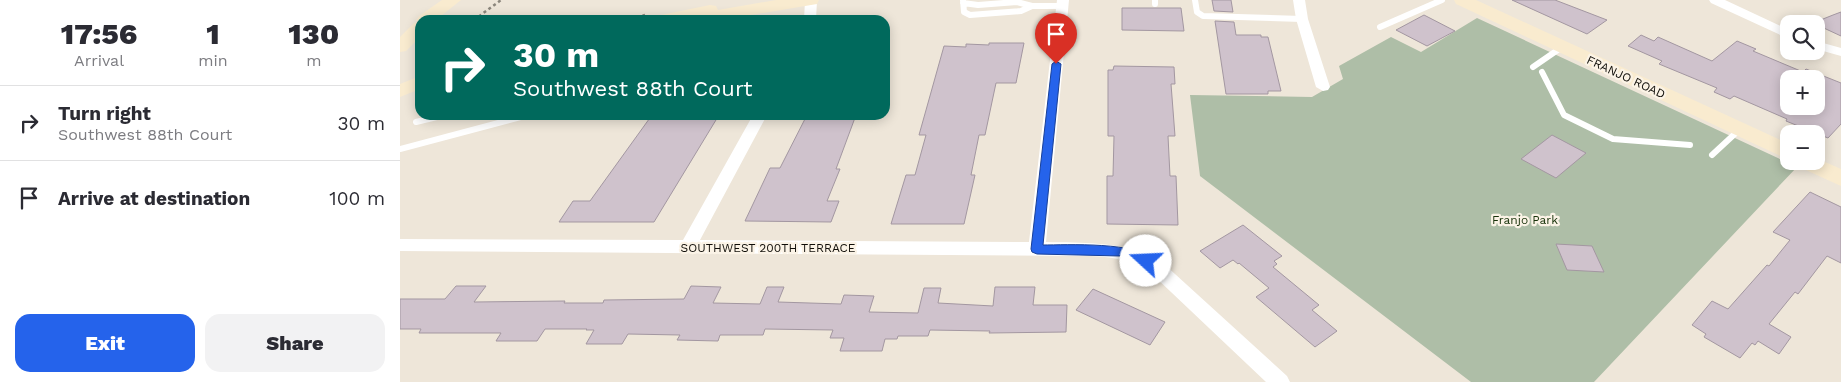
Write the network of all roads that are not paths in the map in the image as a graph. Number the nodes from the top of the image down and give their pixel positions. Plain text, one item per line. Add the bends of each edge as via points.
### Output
1 (768, 0) edge
2 (811, 0) edge
3 (1195, 0) edge
4 (1299, 0) edge
5 (1442, 0) edge
6 (1462, 0) edge
7 (1715, 0) edge
8 (963, 2) edge
9 (1063, 3) edge
10 (1032, 6) junction
11 (688, 15) edge
12 (721, 15) edge
13 (810, 15) edge
14 (1302, 19) junction
15 (1380, 27) dead end
16 (1780, 31) edge
17 (415, 32) edge
18 (400, 47) edge
19 (1562, 48) junction
20 (1825, 48) edge
21 (1841, 52) edge
22 (1533, 67) dead end
23 (1542, 72) dead end
24 (1323, 87) dead end
25 (424, 120) edge
26 (503, 120) edge
27 (757, 120) edge
28 (416, 122) dead end
29 (1739, 130) junction
30 (1690, 145) dead end
31 (400, 149) edge
32 (1780, 150) edge
33 (1712, 155) dead end
34 (1824, 170) edge
35 (1841, 178) edge
36 (400, 245) edge
37 (688, 248) junction
38 (1037, 249) junction
39 (1280, 382) edge

1 - 11 street
2 - 12 street
2 - 13 street
3 - 14 lane via 1197,12 1203,16
4 - 14 street
5 - 15 lane
6 - 19 street, FRANJO ROAD
7 - 16 street
8 - 10 lane via 978,5 1017,2
8 - 10 lane via 964,12 970,15 1021,12
9 - 10 lane
9 - 38 street
14 - 24 street
17 - 18 street
19 - 22 lane
19 - 29 street, FRANJO ROAD
20 - 21 street
23 - 30 lane via 1564,116 1613,139
25 - 28 lane
26 - 31 lane
27 - 37 street
29 - 32 street, FRANJO ROAD
29 - 33 lane
34 - 35 street
36 - 37 street, SOUTHWEST 200TH TERRACE
37 - 38 street, SOUTHWEST 200TH TERRACE
38 - 39 street, SOUTHWEST 200TH TERRACE via 1101,250 1135,255 1158,269

